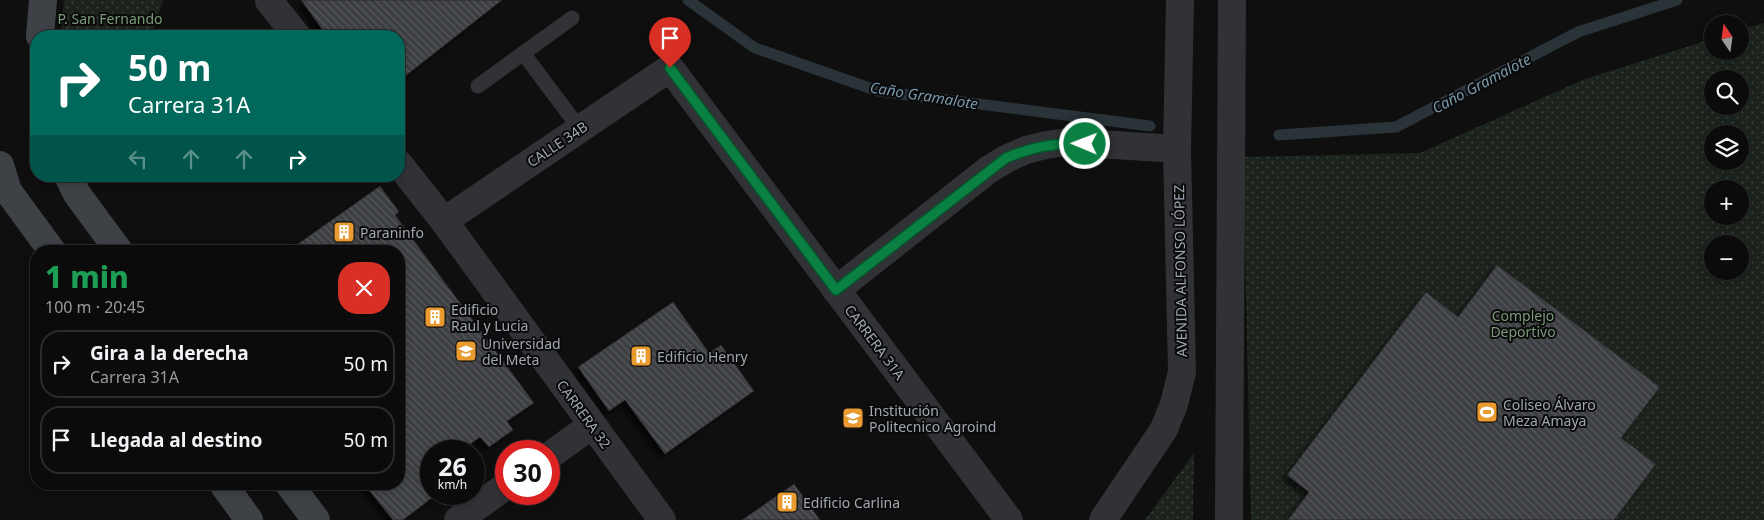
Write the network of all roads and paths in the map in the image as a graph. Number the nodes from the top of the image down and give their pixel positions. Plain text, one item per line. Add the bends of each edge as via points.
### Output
1 (43, 0) edge
2 (1180, 0) edge
3 (1232, 0) edge
4 (269, 1) edge
5 (572, 18) dead end
6 (40, 30) edge
7 (292, 30) edge
8 (523, 53) junction
9 (670, 68) joint
10 (478, 86) dead end
11 (580, 129) junction
12 (1177, 149) junction
13 (0, 165) edge
14 (405, 172) edge
15 (71, 182) edge
16 (4, 187) edge
17 (444, 221) junction
18 (48, 245) edge
19 (115, 245) edge
20 (836, 290) junction
21 (592, 425) junction
22 (560, 448) edge
23 (228, 490) edge
24 (294, 490) edge
25 (495, 494) edge
26 (250, 520) edge
27 (316, 520) edge
28 (458, 520) edge
29 (662, 520) edge
30 (1009, 520) edge
31 (1103, 520) edge
32 (1229, 520) edge

1 - 6 main road
2 - 12 street, AVENIDA ALFONSO LÓPEZ
3 - 32 street
4 - 7 street
5 - 8 lane
8 - 10 lane
8 - 11 lane
9 - 11 street, CALLE 34B
9 - 20 street, CARRERA 31A
11 - 17 street, CALLE 34B
12 - 20 street via 1067,142 1026,150 1006,158
12 - 31 street, AVENIDA ALFONSO LÓPEZ via 1182,372 1164,429
13 - 16 main road
14 - 17 street, CARRERA 32
15 - 19 main road
16 - 18 main road
17 - 21 street, CARRERA 32
20 - 30 street, CARRERA 31A
21 - 22 street
21 - 29 street, CARRERA 32
23 - 26 main road
24 - 27 main road
25 - 28 street

